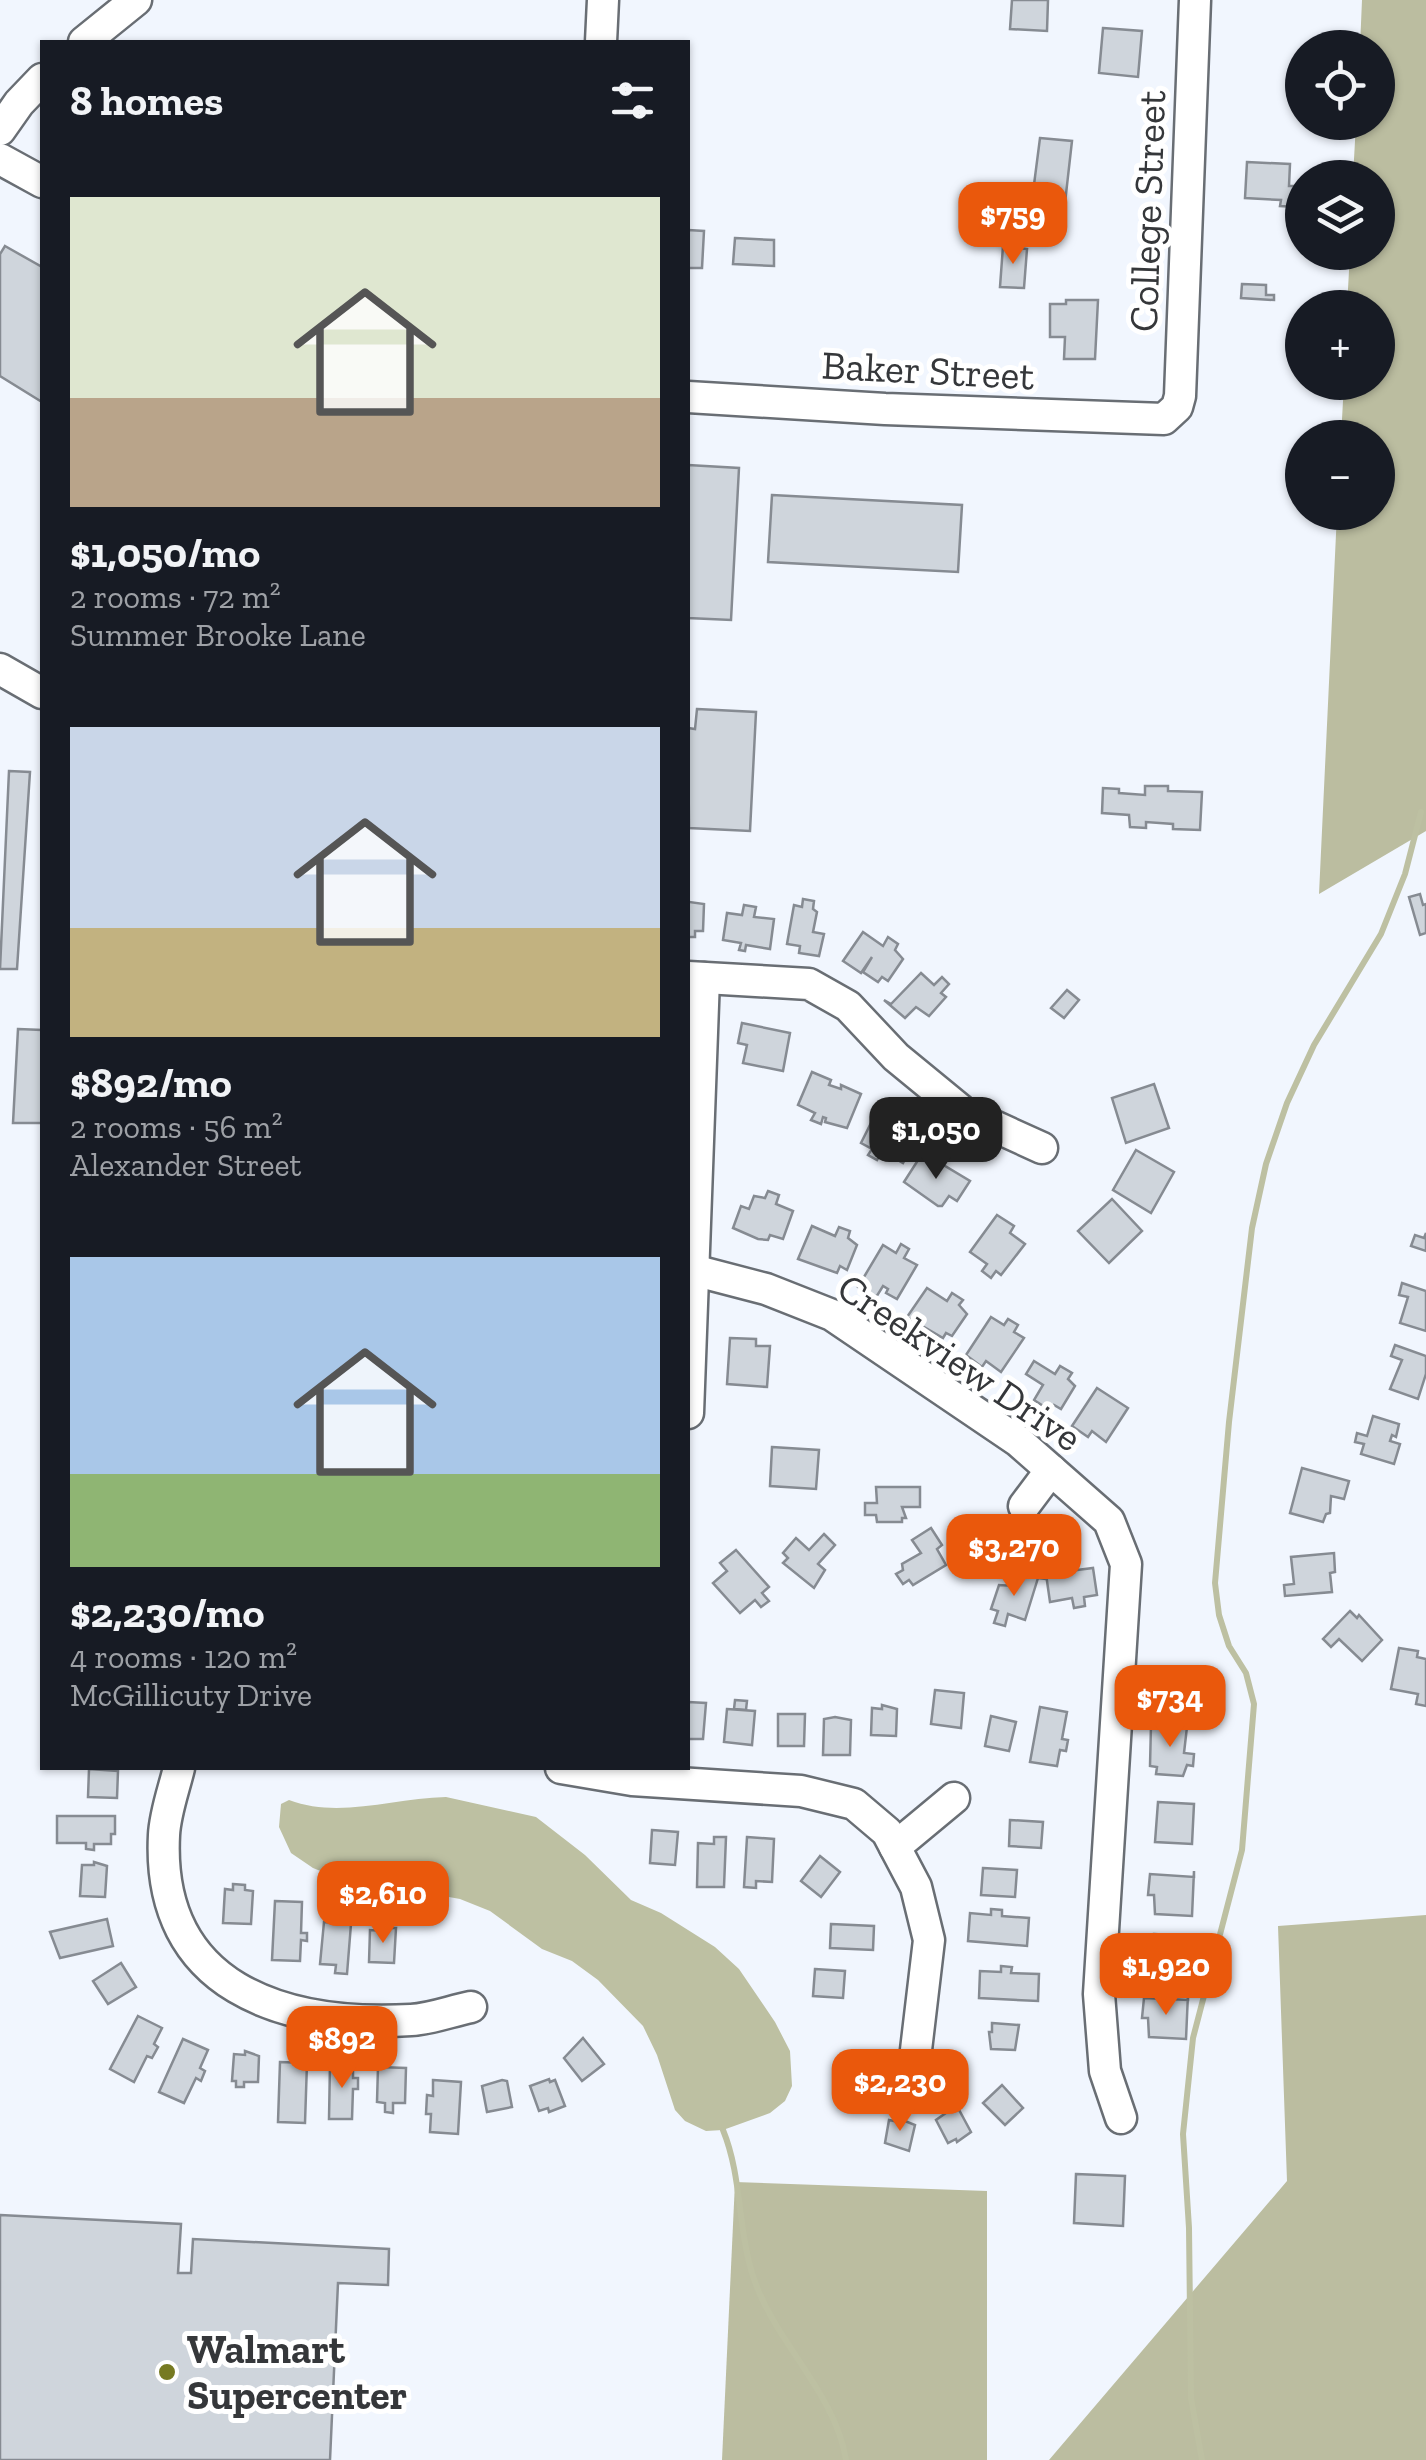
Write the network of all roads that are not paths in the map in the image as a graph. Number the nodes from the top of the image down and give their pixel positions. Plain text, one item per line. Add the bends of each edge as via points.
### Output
1 (136, 0) edge
2 (603, 0) edge
3 (1195, 0) edge
4 (86, 40) edge
5 (601, 40) edge
6 (40, 81) edge
7 (0, 130) edge
8 (0, 159) edge
9 (40, 181) edge
10 (690, 397) edge
11 (1164, 419) joint
12 (0, 668) edge
13 (40, 692) edge
14 (696, 978) edge
15 (1042, 1148) dead end
16 (693, 1270) junction
17 (690, 1356) edge
18 (1051, 1470) junction
19 (1024, 1506) dead end
20 (179, 1770) edge
21 (573, 1770) edge
22 (954, 1798) dead end
23 (895, 1847) junction
24 (470, 2006) dead end
25 (916, 2050) dead end
26 (1121, 2118) dead end

1 - 4 street
2 - 5 street
3 - 11 street, College Street via 1180,396
6 - 7 street
8 - 9 street
10 - 11 street, Baker Street
12 - 13 street
14 - 15 street via 808,984 848,1006 896,1058 963,1112
14 - 16 street
16 - 17 street
16 - 18 street, Creekview Drive via 832,1315
18 - 19 street
18 - 26 street, Creekview Drive via 1109,1521 1126,1564 1099,1994 1105,2071
20 - 24 street via 164,1834 168,1884 180,1930 207,1966 246,1996 294,2014 413,2020
21 - 23 street via 802,1791 854,1804
22 - 23 street
23 - 25 street via 916,1887 928,1940

